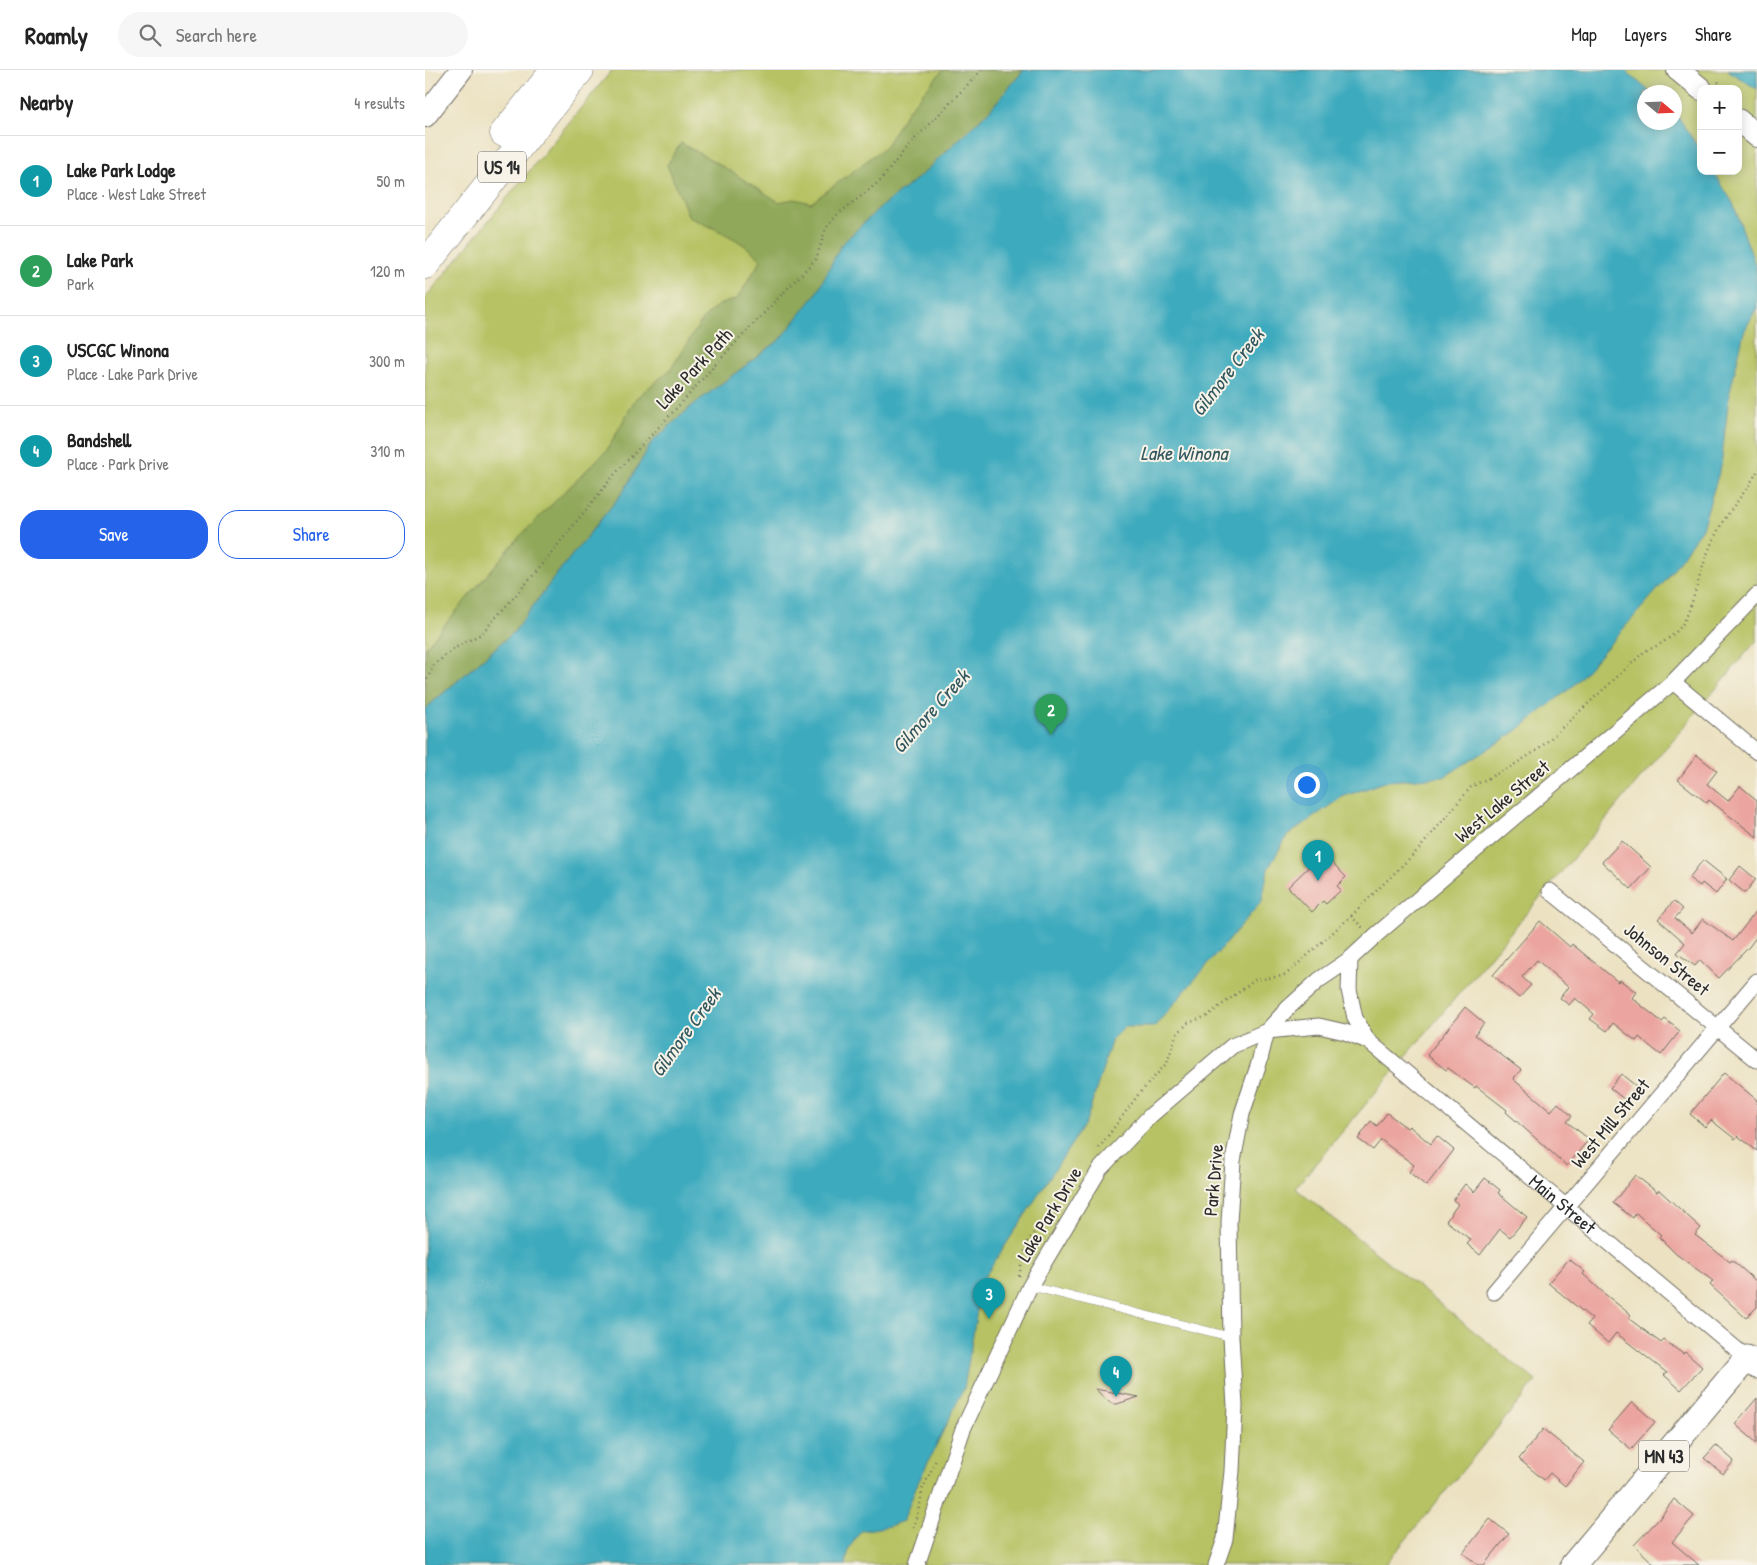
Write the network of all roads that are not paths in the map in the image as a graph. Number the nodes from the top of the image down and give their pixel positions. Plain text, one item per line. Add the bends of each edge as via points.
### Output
1 (461, 70) edge
2 (555, 70) edge
3 (580, 70) edge
4 (1678, 70) edge
5 (1697, 86) edge
6 (425, 116) edge
7 (1742, 123) edge
8 (1757, 136) edge
9 (425, 234) edge
10 (425, 265) edge
11 (1757, 595) edge
12 (1673, 682) junction
13 (1757, 752) edge
14 (1550, 891) dead end
15 (1350, 959) junction
16 (1757, 981) edge
17 (1717, 1027) junction
18 (1267, 1031) junction
19 (1368, 1042) junction
20 (1757, 1060) edge
21 (1565, 1206) junction
22 (1030, 1286) junction
23 (1494, 1292) dead end
24 (1231, 1337) junction
25 (1754, 1357) edge
26 (1583, 1561) edge
27 (917, 1565) edge
28 (1216, 1565) edge

1 - 6 street
2 - 9 highway, US 14
3 - 10 highway, US 14
4 - 5 street
7 - 8 street
11 - 12 street, West Lake Street
12 - 13 street
12 - 15 street, West Lake Street
14 - 17 street, Johnson Street
15 - 18 street, West Lake Street via 1319,980
15 - 19 street, Main Street via 1349,990 1355,1018
16 - 17 street, West Mill Street
17 - 20 street, Johnson Street
17 - 21 street, West Mill Street
18 - 19 street, Main Street via 1319,1026
18 - 22 street, Lake Park Drive via 1233,1046 1150,1116 1100,1169
18 - 24 street, Park Drive via 1242,1114 1233,1161 1229,1222
19 - 21 street, Main Street
21 - 23 street, West Mill Street
21 - 25 street, Main Street
22 - 24 lane
22 - 27 street, Lake Park Drive via 963,1429
24 - 28 street, Park Drive via 1235,1406 1232,1471 1225,1539
25 - 26 main road, MN 43

